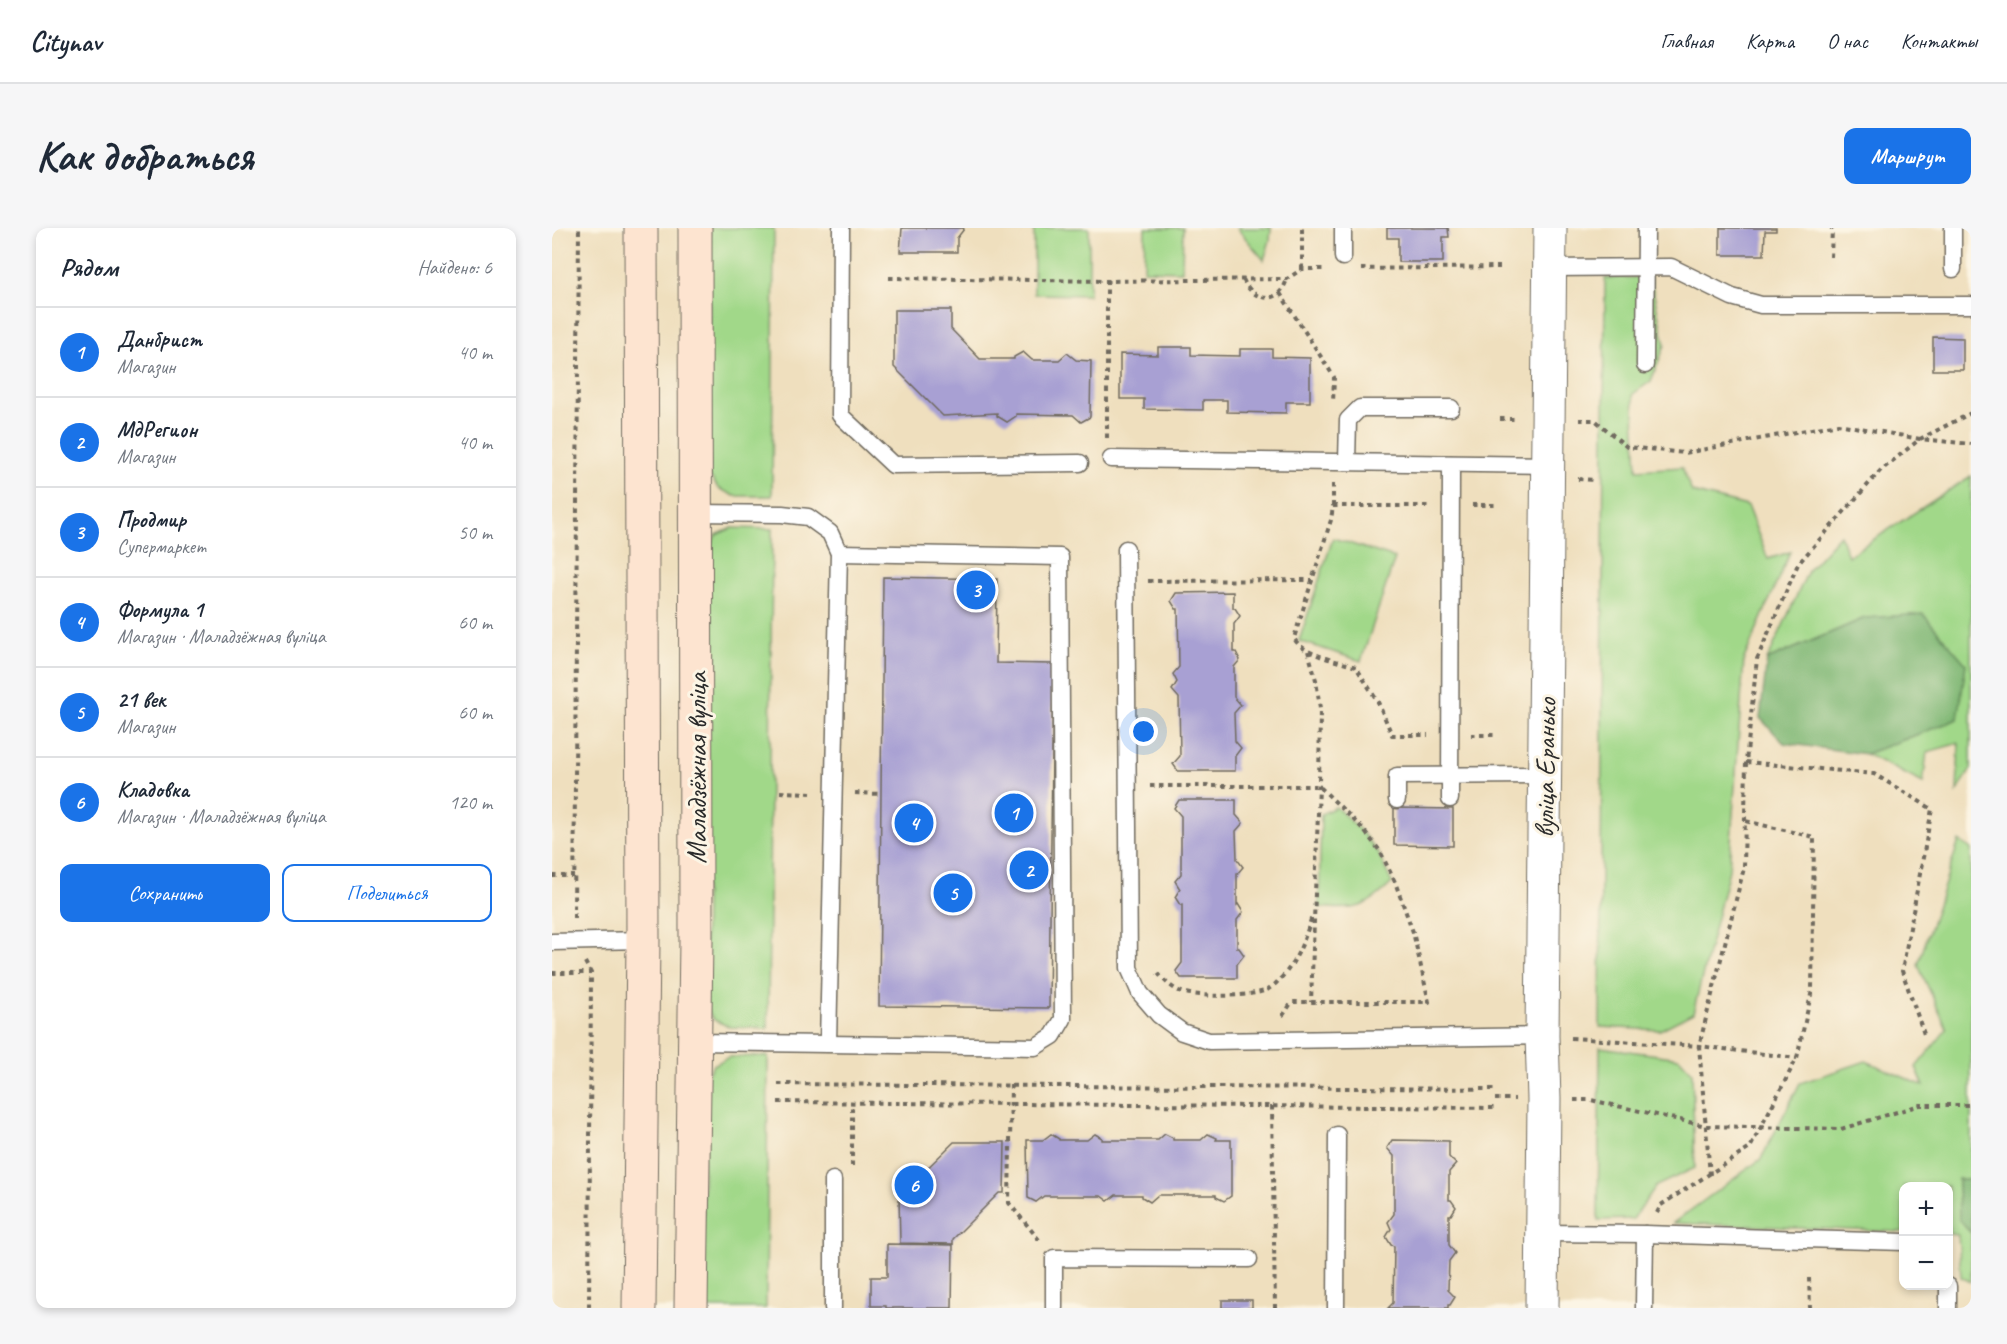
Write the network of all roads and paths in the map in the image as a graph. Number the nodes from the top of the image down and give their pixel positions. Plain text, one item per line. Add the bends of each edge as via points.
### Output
1 (579, 228) edge
2 (640, 228) edge
3 (695, 228) edge
4 (841, 228) edge
5 (1302, 228) edge
6 (1343, 228) edge
7 (1550, 228) edge
8 (1646, 228) edge
9 (1832, 228) edge
10 (1953, 228) edge
11 (1831, 257) dead end
12 (1340, 263) joint
13 (1646, 266) junction
14 (1500, 267) dead end
15 (1550, 268) junction
16 (1302, 269) junction
17 (1360, 269) dead end
18 (1953, 269) dead end
19 (889, 278) dead end
20 (1243, 279) junction
21 (1287, 279) junction
22 (1107, 281) junction
23 (1280, 294) junction
24 (1971, 305) edge
25 (1645, 365) dead end
26 (1451, 408) dead end
27 (1333, 412) dead end
28 (1971, 413) edge
29 (1595, 420) dead end
30 (1920, 440) junction
31 (1971, 444) edge
32 (1109, 452) joint
33 (1340, 462) junction
34 (1080, 463) dead end
35 (1451, 464) junction
36 (1549, 465) junction
37 (1451, 505) junction
38 (1499, 505) dead end
39 (1333, 506) junction
40 (695, 513) junction
41 (1126, 549) dead end
42 (839, 553) junction
43 (1312, 580) junction
44 (1147, 581) dead end
45 (1308, 651) junction
46 (1450, 735) junction
47 (1498, 735) dead end
48 (1746, 762) junction
49 (1149, 775) dead end
50 (1545, 775) junction
51 (1450, 776) junction
52 (1319, 786) junction
53 (780, 792) dead end
54 (791, 792) dead end
55 (1450, 799) dead end
56 (1397, 800) dead end
57 (1745, 821) junction
58 (552, 876) edge
59 (574, 876) junction
60 (1315, 909) junction
61 (643, 940) junction
62 (696, 940) junction
63 (574, 941) junction
64 (552, 942) edge
65 (1156, 971) dead end
66 (552, 973) edge
67 (591, 973) junction
68 (1311, 1002) junction
69 (1274, 1020) dead end
70 (1542, 1036) junction
71 (1925, 1037) dead end
72 (695, 1042) junction
73 (828, 1043) junction
74 (1699, 1046) junction
75 (1797, 1058) junction
76 (778, 1084) dead end
77 (1011, 1084) junction
78 (1495, 1089) dead end
79 (1591, 1100) dead end
80 (778, 1102) dead end
81 (1011, 1104) junction
82 (1971, 1105) edge
83 (1272, 1107) junction
84 (1495, 1108) dead end
85 (1706, 1125) junction
86 (1760, 1128) junction
87 (1336, 1135) dead end
88 (1710, 1174) junction
89 (833, 1180) dead end
90 (1543, 1233) junction
91 (1645, 1234) junction
92 (1899, 1242) edge
93 (1054, 1258) junction
94 (1249, 1259) dead end
95 (1809, 1278) dead end
96 (1948, 1290) edge
97 (589, 1308) edge
98 (639, 1308) edge
99 (691, 1308) edge
100 (833, 1308) edge
101 (1054, 1308) edge
102 (1275, 1308) edge
103 (1336, 1308) edge
104 (1542, 1308) edge
105 (1644, 1308) edge
106 (1810, 1308) edge
107 (1948, 1308) edge

1 - 59 path
2 - 61 main road, Маладзёжная вуліца
3 - 40 main road, Маладзёжная вуліца
4 - 34 lane via 840,415 893,465
5 - 16 path
6 - 12 lane
7 - 15 street, вуліца Еранько
8 - 13 lane
9 - 11 path
10 - 18 lane
12 - 16 path
13 - 15 lane
13 - 24 lane via 1671,267 1732,297 1761,305
13 - 25 lane
14 - 17 path
15 - 36 street, вуліца Еранько
16 - 21 path
19 - 22 path
20 - 21 path
20 - 22 path
20 - 23 path via 1254,295 1265,298
21 - 23 path
22 - 32 path
23 - 27 path via 1334,377
26 - 33 lane via 1360,408 1348,420
28 - 30 path
29 - 30 path via 1627,447 1685,453 1838,424
30 - 31 path
30 - 48 path via 1880,471 1798,564 1757,659
32 - 33 lane
33 - 35 lane
33 - 39 path
35 - 36 lane
35 - 37 lane
36 - 50 street, вуліца Еранько
37 - 38 path
37 - 39 path
37 - 46 lane
39 - 43 path
40 - 42 lane via 808,517 830,533
40 - 62 main road, Маладзёжная вуліца
41 - 70 lane via 1129,968 1140,993 1159,1015 1182,1032 1209,1041
42 - 73 lane
42 - 73 lane via 1060,557 1063,1019 1053,1036 1035,1047
43 - 44 path
43 - 45 path via 1294,638 1298,646
45 - 46 path via 1356,667 1378,702 1392,735
45 - 52 path via 1320,709
46 - 47 path
46 - 51 lane
48 - 57 path
48 - 71 path via 1874,774 1932,809 1902,971
49 - 52 path via 1149,786
50 - 51 lane
50 - 70 street, вуліца Еранько
51 - 55 lane
51 - 56 lane via 1397,776
52 - 60 path
52 - 68 path via 1380,851 1413,932 1429,1002
53 - 54 path
57 - 74 path via 1744,868
57 - 75 path via 1814,837 1812,990
58 - 59 path
59 - 63 path
60 - 65 path via 1293,963 1267,990 1194,995 1179,991
60 - 68 path
61 - 62 main road
61 - 63 lane
61 - 98 main road, Маладзёжная вуліца
62 - 72 main road, Маладзёжная вуліца
63 - 64 lane
63 - 67 path
66 - 67 path
67 - 97 path
68 - 69 path via 1292,1002
70 - 74 path
70 - 90 street, вуліца Еранько
72 - 73 lane
72 - 99 main road, Маладзёжная вуліца
74 - 75 path
74 - 85 path
75 - 86 path
76 - 77 path
77 - 78 path
77 - 81 path
79 - 85 path
80 - 81 path
81 - 83 path
81 - 93 path via 1009,1203
82 - 86 path via 1920,1106 1841,1129
83 - 84 path
83 - 102 path
85 - 86 path
85 - 88 path
86 - 88 path via 1750,1148
87 - 103 lane
88 - 91 path via 1661,1205
89 - 100 lane
90 - 91 lane
90 - 104 street, вуліца Еранько
91 - 92 lane
91 - 105 lane
93 - 94 lane
93 - 101 lane
95 - 106 path
96 - 107 lane

